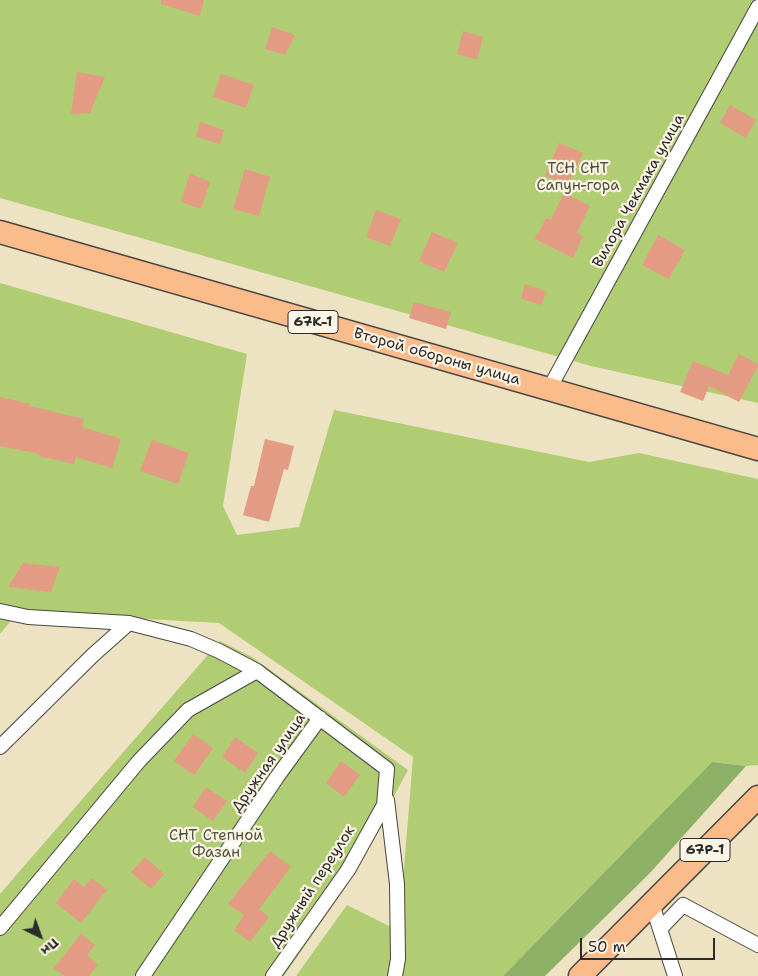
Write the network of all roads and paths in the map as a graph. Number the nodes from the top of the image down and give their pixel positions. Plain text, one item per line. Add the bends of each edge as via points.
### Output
1 (758, 7) edge
2 (0, 232) edge
3 (549, 390) junction
4 (758, 448) edge
5 (0, 611) edge
6 (129, 624) junction
7 (257, 671) junction
8 (320, 718) junction
9 (0, 746) edge
10 (385, 788) junction
11 (758, 797) edge
12 (652, 904) junction
13 (0, 928) edge
14 (660, 930) junction
15 (758, 945) edge
16 (281, 972) edge
17 (143, 976) edge
18 (395, 976) edge
19 (580, 976) edge
20 (675, 976) edge

1 - 3 street, Вилора Чекмака улица
2 - 3 main road, Второй обороны улица / 67К-1
3 - 4 main road, Второй обороны улица / 67К-1
5 - 6 street, Дружный переулок via 28,617
6 - 7 street, Дружный переулок via 191,639
6 - 9 street
7 - 8 street, Дружный переулок
7 - 13 street via 188,710 139,761
8 - 10 street, Дружный переулок via 387,769
8 - 17 street, Дружная улица
10 - 16 street, Дружный переулок via 384,805 348,870
10 - 18 street via 397,884 398,959
11 - 12 main road, 67Р-1
12 - 14 street
12 - 19 main road, 67Р-1
14 - 15 street via 683,906
14 - 20 street

